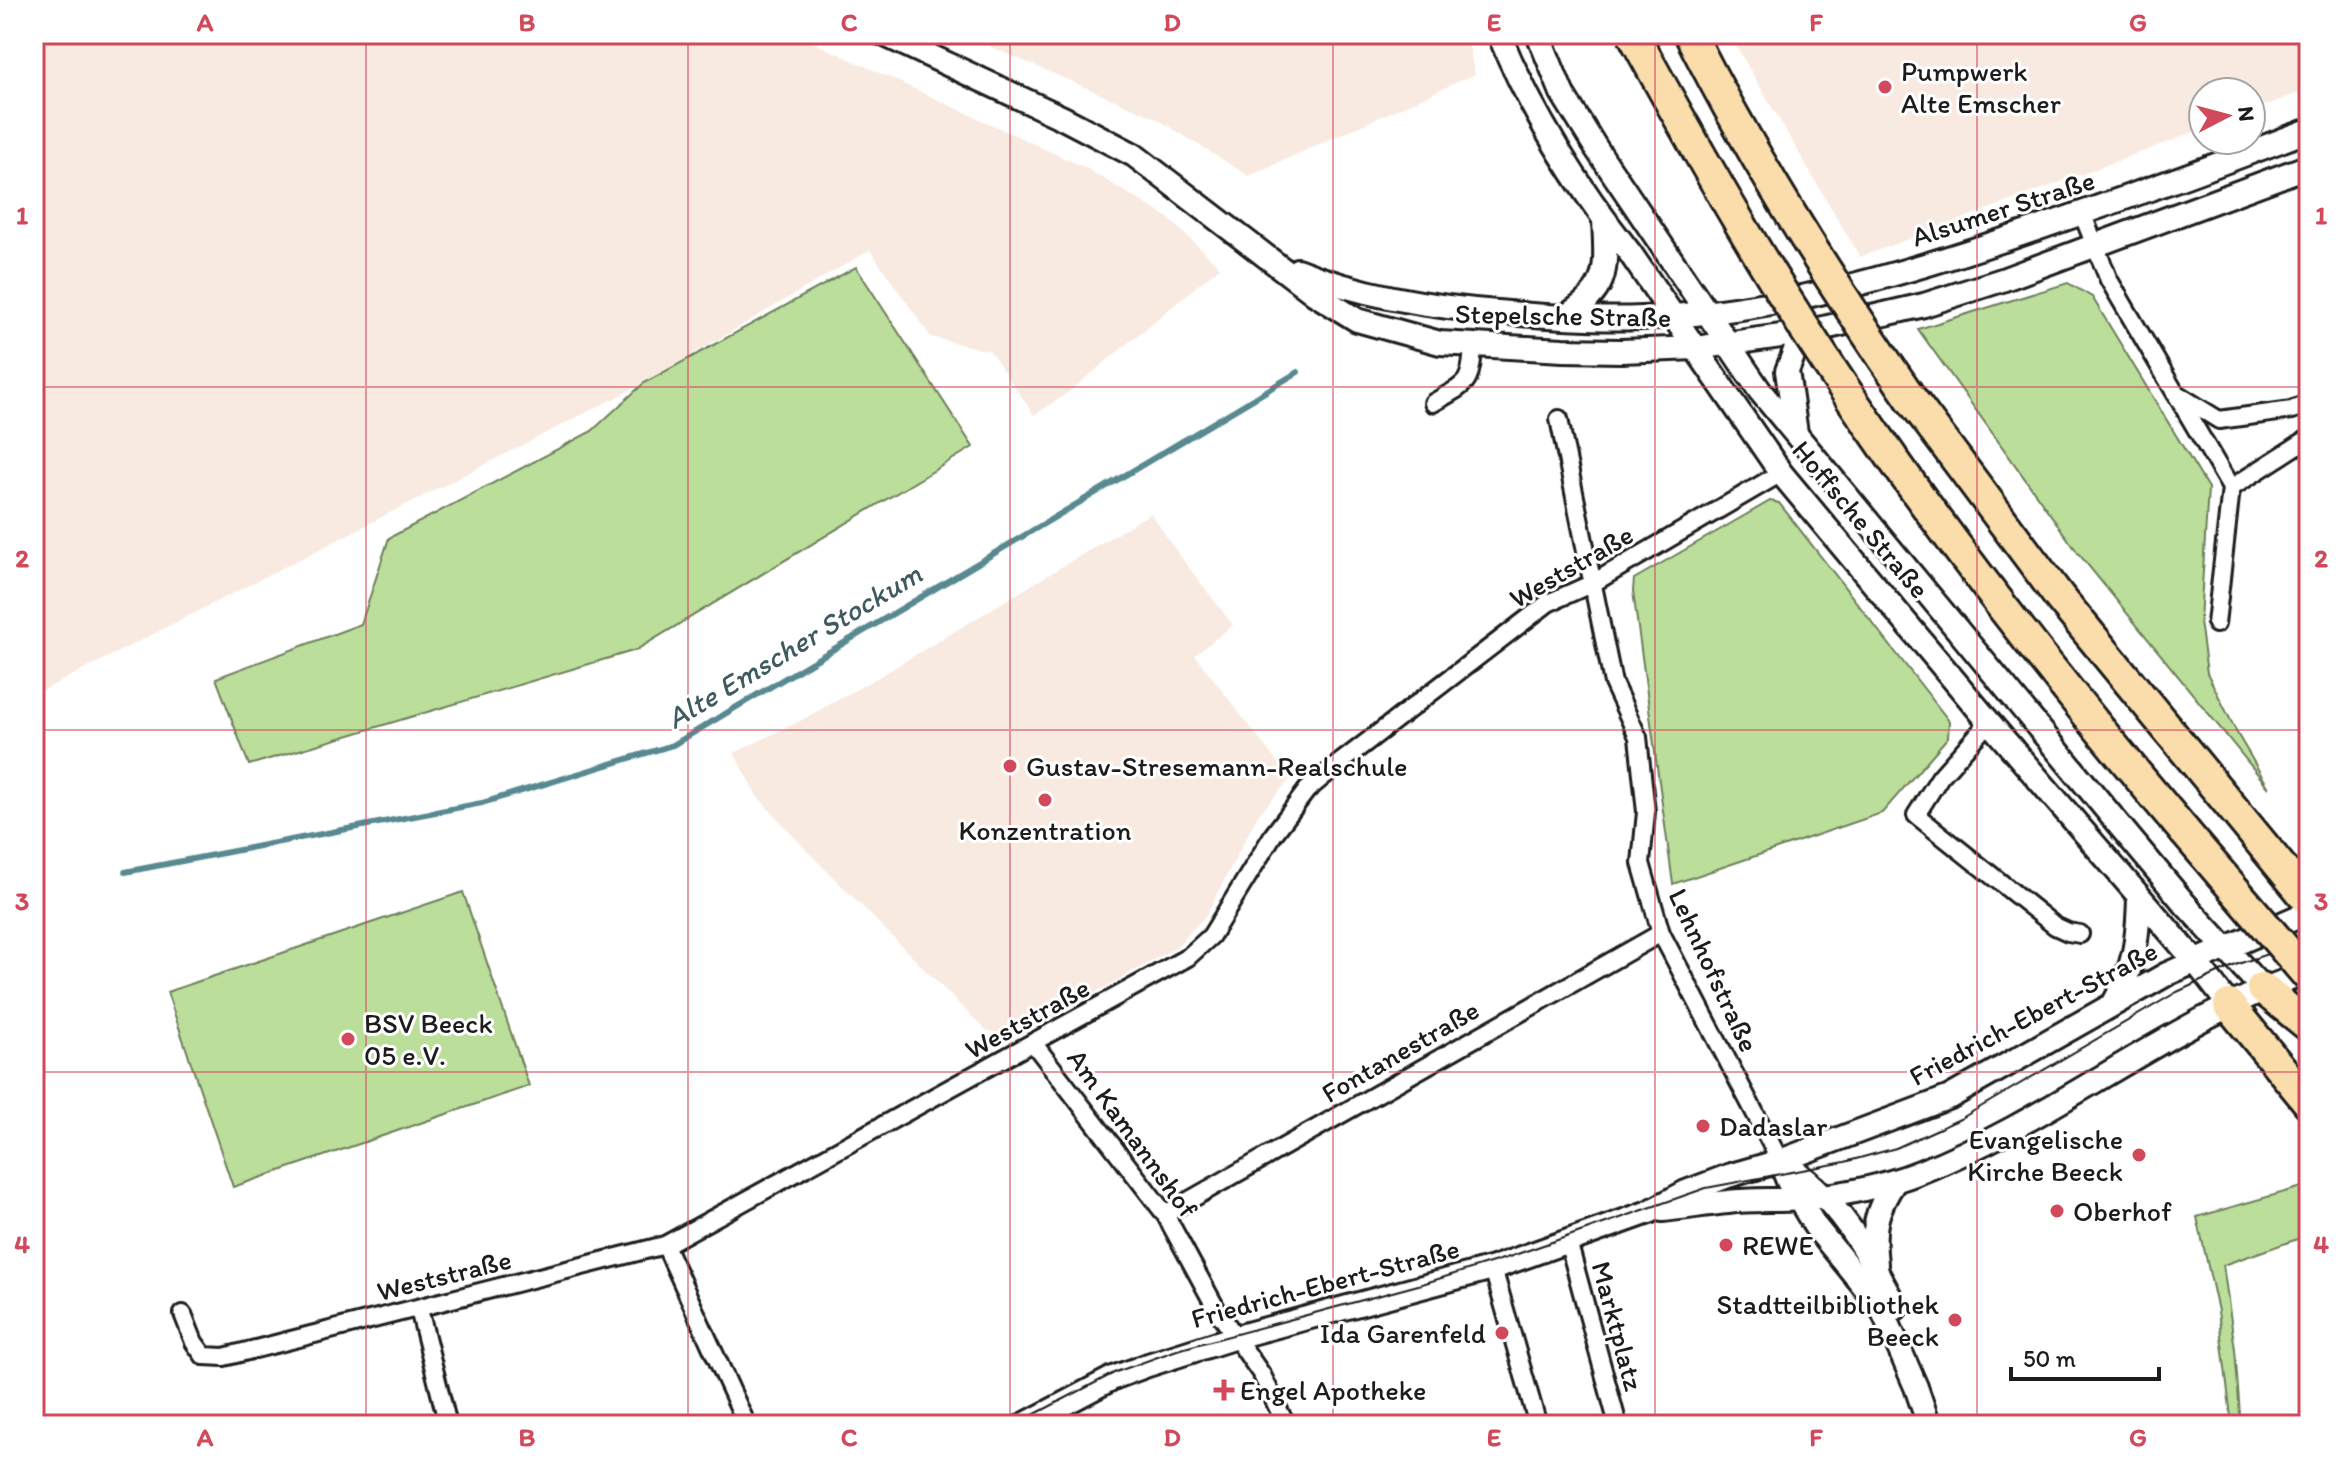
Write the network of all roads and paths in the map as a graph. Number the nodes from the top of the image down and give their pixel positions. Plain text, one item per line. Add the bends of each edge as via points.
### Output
1 (883, 34) edge
2 (1499, 34) edge
3 (1538, 34) edge
4 (1633, 34) edge
5 (1690, 34) edge
6 (2309, 130) edge
7 (2309, 166) edge
8 (2082, 213) junction
9 (1604, 219) junction
10 (2095, 245) junction
11 (1273, 260) junction
12 (1707, 311) junction
13 (1674, 315) junction
14 (1564, 317) junction
15 (1802, 333) junction
16 (1730, 344) junction
17 (1473, 345) junction
18 (1696, 348) junction
19 (2175, 394) junction
20 (1433, 403) dead end
21 (2309, 403) edge
22 (1559, 419) dead end
23 (1797, 438) junction
24 (2309, 438) edge
25 (1781, 473) junction
26 (2231, 488) junction
27 (1593, 583) junction
28 (2216, 624) dead end
29 (1989, 722) junction
30 (2139, 897) junction
31 (2309, 901) edge
32 (2309, 912) edge
33 (1661, 933) junction
34 (2080, 934) dead end
35 (2225, 947) junction
36 (2195, 961) junction
37 (2309, 975) edge
38 (2262, 988) junction
39 (2229, 1005) junction
40 (2111, 1007) junction
41 (2309, 1026) edge
42 (1034, 1044) junction
43 (2309, 1103) edge
44 (1780, 1161) junction
45 (1895, 1181) junction
46 (1825, 1196) junction
47 (1799, 1199) junction
48 (1649, 1212) junction
49 (1165, 1214) junction
50 (1568, 1241) junction
51 (665, 1245) junction
52 (1493, 1268) junction
53 (1877, 1269) junction
54 (419, 1309) junction
55 (183, 1314) dead end
56 (1236, 1337) junction
57 (1916, 1387) junction
58 (448, 1425) edge
59 (747, 1425) edge
60 (1024, 1425) edge
61 (1286, 1425) edge
62 (1538, 1425) edge
63 (1618, 1425) edge
64 (1929, 1425) edge

1 - 11 street, Stepelsche Straße via 1134,155
2 - 9 street, Hoffsche Straße via 1549,133
3 - 12 street, Hoffsche Straße via 1569,104
4 - 37 highway, bridge via 1826,364 1923,503 2022,633
5 - 31 highway, bridge via 1785,203 1912,400 2060,598
6 - 8 street, Alsumer Straße
7 - 10 street
8 - 10 street
8 - 12 street, Alsumer Straße via 1915,269
9 - 13 street, Hoffsche Straße
9 - 14 street via 1604,271 1598,291
10 - 15 street via 1924,305
10 - 19 street via 2109,280
11 - 14 street, Stepelsche Straße via 1321,280 1453,309
11 - 17 street, Stepelsche Straße via 1357,320 1440,343
12 - 13 street, Stepelsche Straße
12 - 16 street, Hoffsche Straße
13 - 14 street, Stepelsche Straße
13 - 18 street, Hoffsche Straße
15 - 16 street
15 - 23 street via 1787,371
16 - 18 street, Stepelsche Straße
16 - 23 street, Hoffsche Straße
17 - 18 street, Stepelsche Straße via 1577,351
17 - 20 street via 1471,375
18 - 25 street, Hoffsche Straße
19 - 21 street via 2219,420
19 - 26 street
22 - 27 street, Lehnhofstraße
23 - 35 street, Hoffsche Straße
24 - 26 street
25 - 27 street, Weststraße
25 - 29 street, Hoffsche Straße
26 - 28 street
27 - 33 street, Lehnhofstraße via 1613,683 1638,737 1646,812 1641,863
27 - 42 street, Weststraße via 1548,603 1307,790 1211,936 1188,957
29 - 30 street, Hoffsche Straße
29 - 34 street via 1940,777 1916,815 2055,926
30 - 36 street, Hoffsche Straße
30 - 40 street via 2135,952
32 - 35 street, Friedrich-Ebert-Straße
33 - 44 street, Lehnhofstraße
33 - 49 street, Fontanestraße
35 - 36 street, Friedrich-Ebert-Straße
35 - 38 street, Hoffsche Straße
36 - 39 street, Hoffsche Straße
36 - 40 street, Friedrich-Ebert-Straße
37 - 38 street, Friedrich-Ebert-Straße
38 - 39 street, Friedrich-Ebert-Straße
38 - 41 highway
39 - 43 highway
39 - 45 street, Friedrich-Ebert-Straße via 2031,1118
40 - 44 street, Friedrich-Ebert-Straße via 1950,1097
42 - 49 street, Am Kamannshof
42 - 51 street, Weststraße
44 - 46 street
44 - 47 street
44 - 48 street, Friedrich-Ebert-Straße via 1686,1192
45 - 46 street, Friedrich-Ebert-Straße
45 - 53 street via 1875,1220
46 - 47 street, Friedrich-Ebert-Straße
46 - 53 street
47 - 48 street, Friedrich-Ebert-Straße
47 - 57 street via 1881,1307
48 - 50 street, Friedrich-Ebert-Straße
49 - 56 street, Am Kamannshof
50 - 52 street, Friedrich-Ebert-Straße
50 - 63 street, Marktplatz
51 - 54 street, Weststraße
51 - 59 street
52 - 56 street, Friedrich-Ebert-Straße
52 - 62 street
53 - 57 street via 1909,1342
54 - 55 street, Weststraße via 224,1357 204,1356
54 - 58 street
56 - 60 street, Friedrich-Ebert-Straße via 1113,1378
56 - 61 street, Am Kamannshof
57 - 64 street

